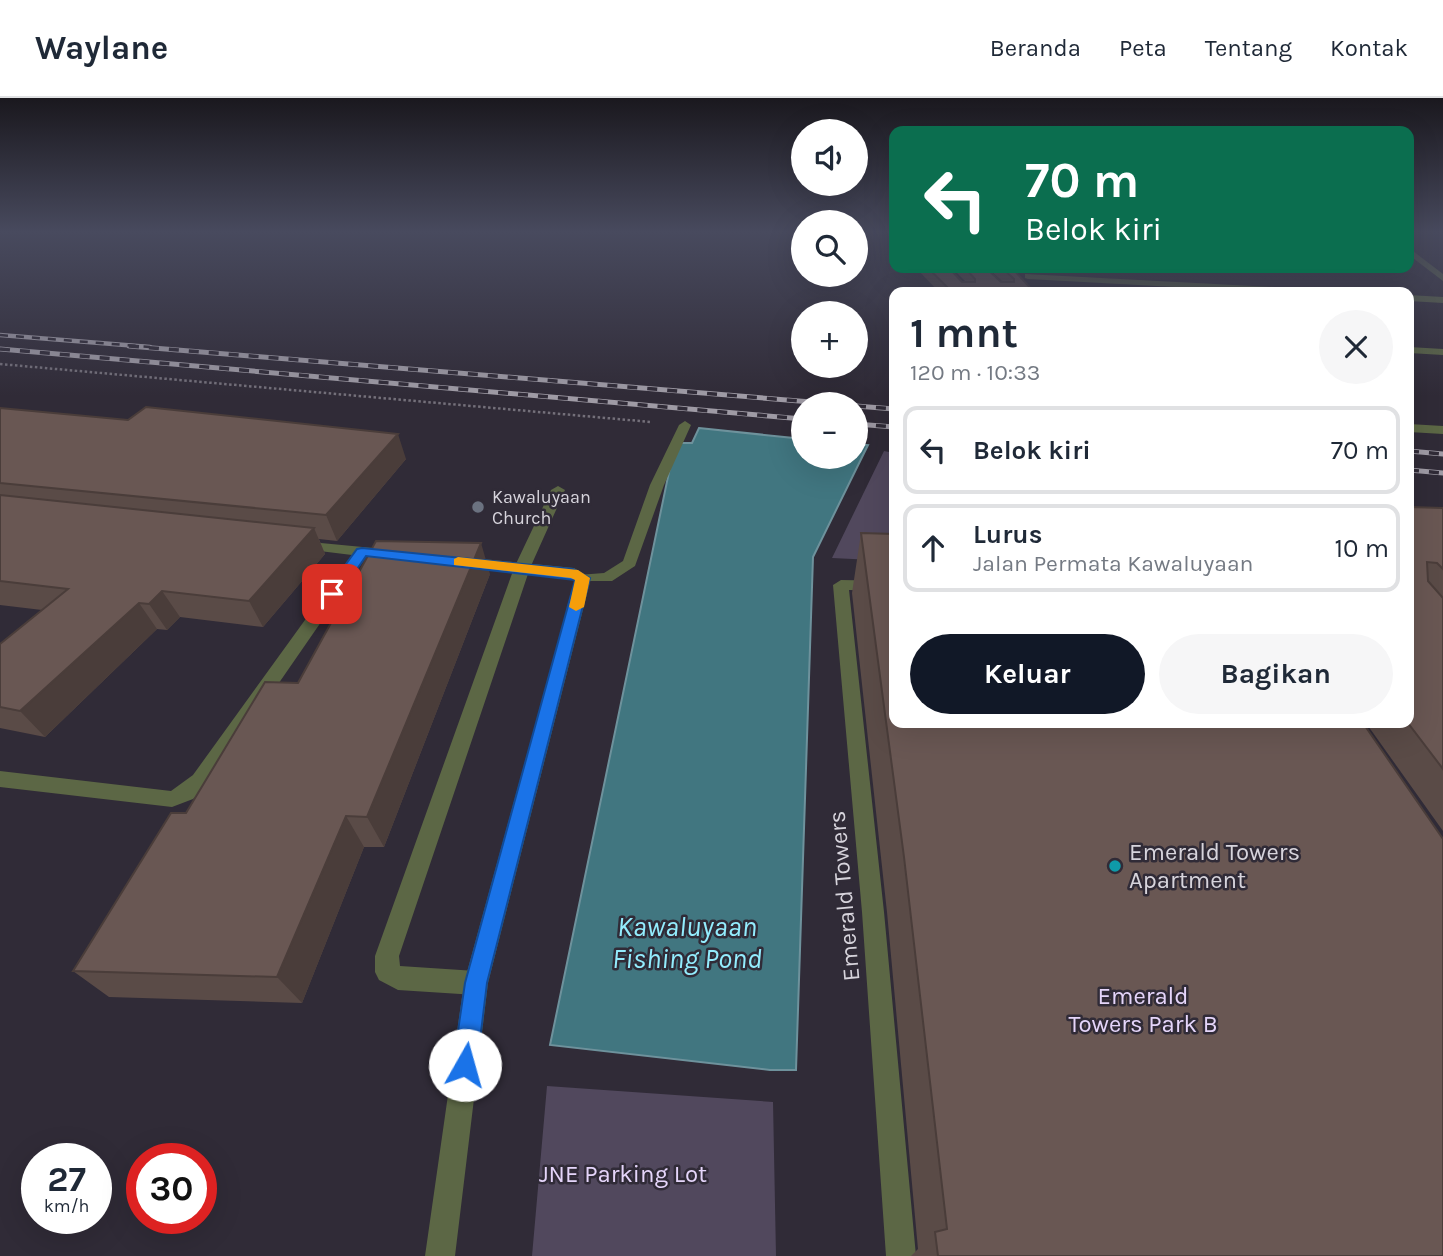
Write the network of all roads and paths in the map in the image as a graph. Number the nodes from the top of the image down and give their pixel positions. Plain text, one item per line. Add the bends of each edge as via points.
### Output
1 (1414, 298) edge
2 (1443, 300) edge
3 (1414, 349) edge
4 (1443, 352) edge
5 (0, 364) edge
6 (685, 425) joint
7 (1414, 428) edge
8 (1443, 430) edge
9 (558, 490) dead end
10 (282, 543) edge
11 (362, 552) junction
12 (415, 557) edge
13 (442, 560) edge
14 (522, 568) junction
15 (859, 568) edge
16 (583, 578) junction
17 (841, 584) junction
18 (889, 586) edge
19 (0, 779) edge
20 (476, 983) junction
21 (440, 1256) edge
22 (901, 1256) edge

1 - 2 street
3 - 4 street
5 - 6 path
6 - 16 street via 657,485 630,563 607,578
7 - 8 street
9 - 14 street
10 - 11 street
11 - 12 street
11 - 19 street via 200,781 186,793 172,799
13 - 14 street
14 - 16 street
14 - 20 street via 387,956 387,972 398,978
15 - 17 street
16 - 20 street
17 - 18 street
17 - 22 street, Emerald Towers
20 - 21 street

